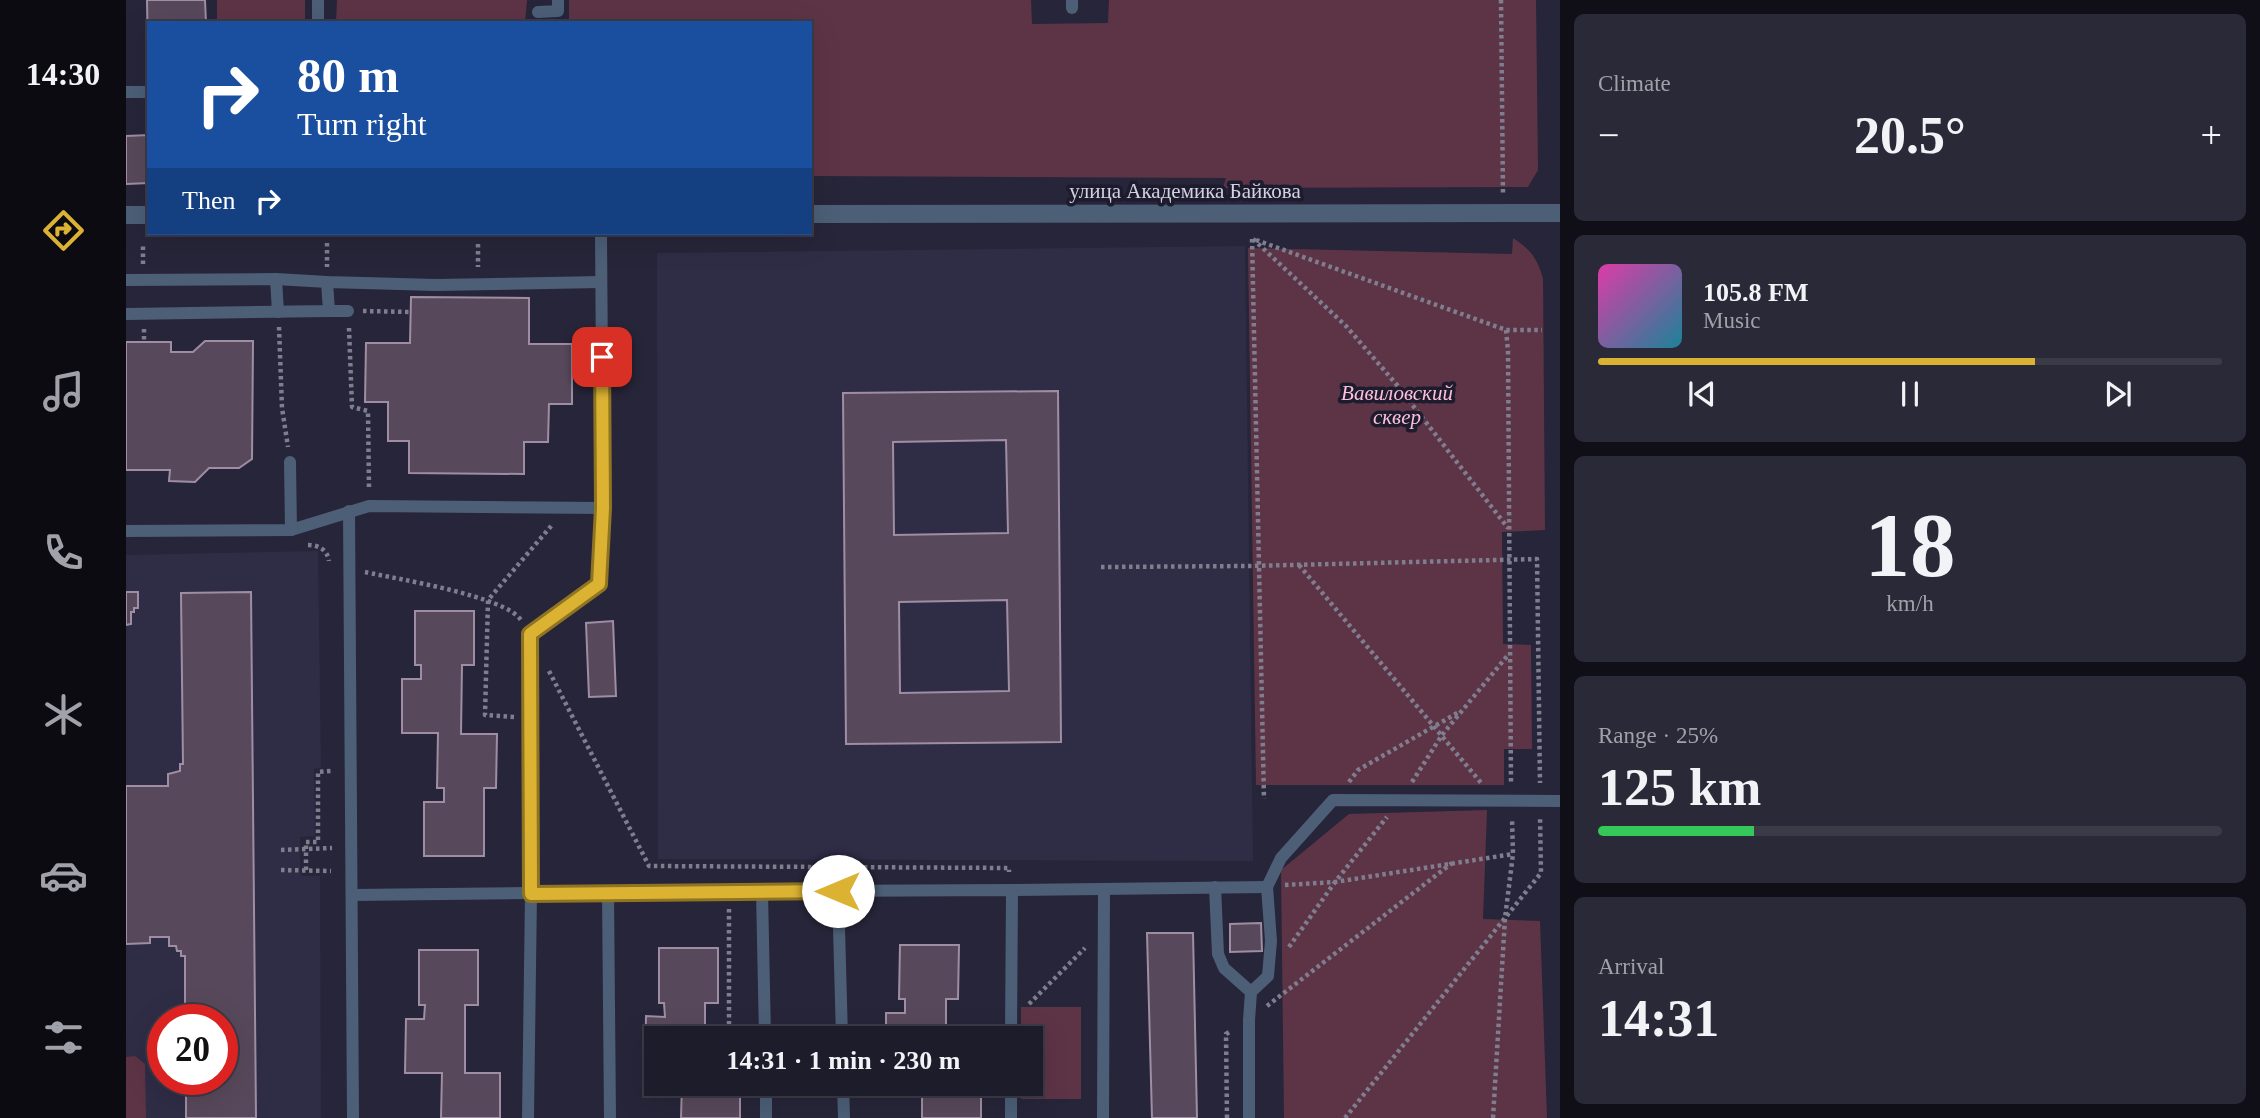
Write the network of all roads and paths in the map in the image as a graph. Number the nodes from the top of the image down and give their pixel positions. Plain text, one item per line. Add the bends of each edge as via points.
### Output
1 (318, 0) edge
2 (558, 0) edge
3 (1501, 0) edge
4 (538, 12) dead end
5 (318, 21) edge
6 (126, 92) edge
7 (147, 92) edge
8 (1503, 195) dead end
9 (1560, 213) edge
10 (126, 215) edge
11 (147, 215) edge
12 (812, 215) edge
13 (601, 235) edge
14 (1252, 239) junction
15 (276, 279) junction
16 (126, 281) edge
17 (327, 282) junction
18 (601, 282) junction
19 (329, 311) junction
20 (348, 311) junction
21 (278, 312) junction
22 (411, 312) dead end
23 (126, 314) edge
24 (1506, 330) junction
25 (1542, 330) dead end
26 (290, 462) joint
27 (369, 506) junction
28 (566, 508) junction
29 (603, 508) junction
30 (349, 511) junction
31 (1508, 528) junction
32 (291, 530) junction
33 (126, 531) edge
34 (302, 545) dead end
35 (1508, 560) junction
36 (1299, 564) junction
37 (1258, 565) junction
38 (1101, 567) dead end
39 (350, 569) junction
40 (329, 571) dead end
41 (488, 600) junction
42 (530, 634) junction
43 (549, 670) dead end
44 (1463, 710) dead end
45 (530, 718) junction
46 (1435, 726) junction
47 (331, 758) dead end
48 (331, 771) junction
49 (331, 784) dead end
50 (1264, 799) dead end
51 (1333, 800) junction
52 (1496, 800) junction
53 (1511, 801) junction
54 (1540, 801) junction
55 (1560, 801) edge
56 (332, 836) dead end
57 (332, 848) junction
58 (281, 850) dead end
59 (306, 850) junction
60 (1513, 855) junction
61 (1452, 863) junction
62 (281, 870) dead end
63 (306, 870) junction
64 (331, 871) junction
65 (331, 884) dead end
66 (1215, 887) junction
67 (1267, 887) junction
68 (1104, 889) junction
69 (1012, 890) junction
70 (608, 891) junction
71 (729, 891) junction
72 (762, 891) junction
73 (838, 891) junction
74 (531, 894) junction
75 (352, 895) junction
76 (1505, 918) junction
77 (1104, 928) junction
78 (1251, 992) junction
79 (1249, 1020) junction
80 (1012, 1022) junction
81 (729, 1026) edge
82 (765, 1026) edge
83 (842, 1026) edge
84 (1012, 1026) edge
85 (765, 1096) edge
86 (843, 1096) edge
87 (1011, 1096) edge
88 (353, 1118) edge
89 (528, 1118) edge
90 (610, 1118) edge
91 (766, 1118) edge
92 (844, 1118) edge
93 (1011, 1118) edge
94 (1103, 1118) edge
95 (1227, 1118) edge
96 (1249, 1118) edge
97 (1345, 1118) edge
98 (1493, 1118) edge

1 - 5 lane
2 - 4 lane via 558,11
3 - 8 path
6 - 7 lane
9 - 12 street, улица Академика Байкова
10 - 11 street
13 - 18 lane
14 - 24 path
14 - 31 path via 1346,326
14 - 37 path
15 - 16 lane
15 - 17 lane
15 - 21 lane
17 - 18 lane
17 - 19 lane
18 - 29 lane
19 - 20 lane
19 - 21 lane
20 - 22 path
20 - 27 path via 352,407 368,411
21 - 23 lane
21 - 26 path via 282,408
24 - 25 path
24 - 31 path
26 - 32 lane
27 - 28 lane
27 - 30 lane
28 - 29 lane
28 - 41 path
29 - 42 lane via 599,584
30 - 32 lane
30 - 39 lane
31 - 35 path
32 - 33 lane
34 - 40 path via 316,545 325,551
35 - 36 path
35 - 53 path
35 - 54 path via 1537,559
36 - 37 path
36 - 46 path
37 - 38 path
37 - 50 path
39 - 41 path
39 - 75 lane
41 - 42 path via 518,615
41 - 45 path via 485,715
42 - 45 lane
43 - 69 path via 649,866 1009,868
44 - 46 path
45 - 74 lane
46 - 51 path via 1358,771
46 - 52 path
47 - 48 path
48 - 49 path
48 - 59 path via 318,772 318,842 306,842
51 - 52 lane
51 - 67 lane via 1281,858
52 - 53 lane
53 - 54 lane
53 - 60 path
54 - 55 lane
54 - 76 path via 1541,873
56 - 57 path
57 - 59 path
57 - 64 path
58 - 59 path
59 - 63 path
60 - 61 path
60 - 76 path
61 - 67 path via 1335,882
61 - 79 path
62 - 63 path
63 - 64 path
64 - 65 path
66 - 67 lane
66 - 68 lane
66 - 78 lane via 1218,954 1224,968
67 - 78 lane via 1268,976
68 - 69 lane
68 - 77 lane
69 - 73 lane
69 - 80 lane
70 - 71 lane
70 - 74 lane
70 - 90 lane
71 - 72 lane
71 - 81 path
72 - 73 lane
72 - 82 lane
73 - 83 lane
74 - 75 lane
74 - 89 lane
75 - 88 lane
76 - 97 path
76 - 98 path
77 - 80 path
77 - 94 lane
78 - 79 lane
79 - 95 path via 1226,1034
79 - 96 lane
80 - 84 lane
85 - 91 lane
86 - 92 lane
87 - 93 lane

